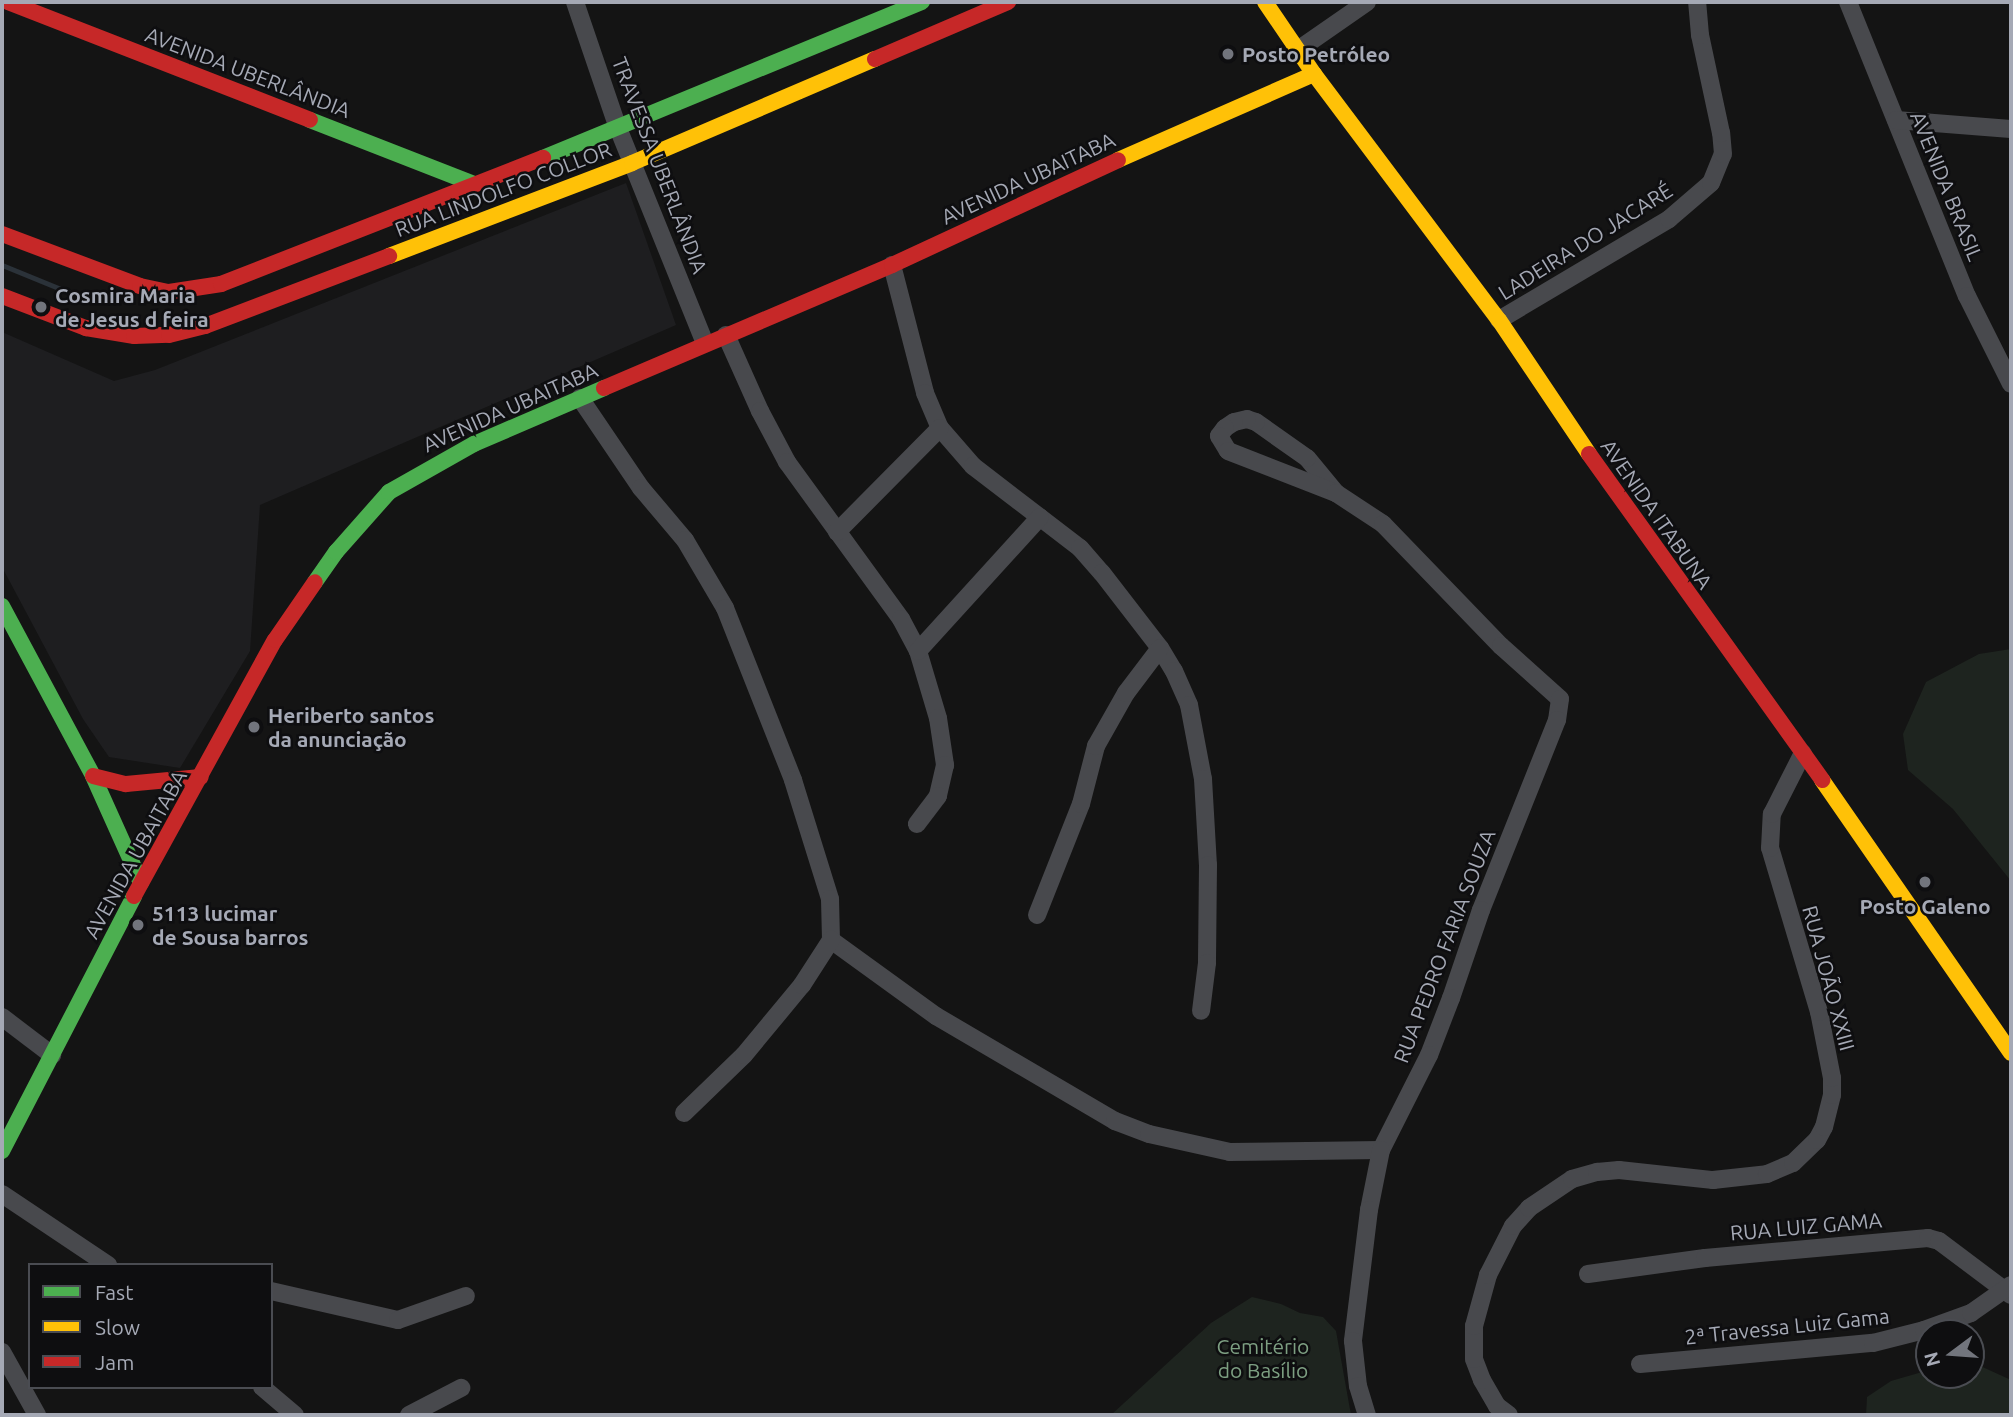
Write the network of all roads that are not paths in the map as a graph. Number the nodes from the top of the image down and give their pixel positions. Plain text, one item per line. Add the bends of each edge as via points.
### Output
1 (8, 2) edge
2 (575, 2) edge
3 (922, 2) edge
4 (1008, 2) edge
5 (1265, 2) edge
6 (1367, 2) edge
7 (1697, 2) edge
8 (1852, 5) edge
9 (1298, 50) junction
10 (1314, 74) junction
11 (1896, 120) junction
12 (618, 128) junction
13 (2011, 129) edge
14 (632, 163) junction
15 (472, 183) junction
16 (2, 234) edge
17 (892, 265) junction
18 (2, 296) edge
19 (1499, 320) junction
20 (726, 335) junction
21 (705, 343) junction
22 (2011, 384) edge
23 (580, 398) junction
24 (940, 428) junction
25 (1336, 493) junction
26 (1040, 517) junction
27 (837, 532) junction
28 (2, 607) edge
29 (1160, 648) junction
30 (918, 651) junction
31 (1803, 753) junction
32 (93, 776) junction
33 (201, 778) junction
34 (917, 824) dead end
35 (141, 883) junction
36 (1037, 915) dead end
37 (831, 940) junction
38 (1201, 1011) dead end
39 (2, 1017) edge
40 (2011, 1053) edge
41 (52, 1055) junction
42 (684, 1113) dead end
43 (1381, 1150) junction
44 (2, 1151) edge
45 (2, 1194) edge
46 (105, 1263) edge
47 (1588, 1274) dead end
48 (2009, 1290) edge
49 (273, 1291) edge
50 (466, 1296) dead end
51 (2, 1352) edge
52 (1640, 1364) dead end
53 (461, 1388) dead end
54 (264, 1389) edge
55 (36, 1415) edge
56 (295, 1415) edge
57 (410, 1415) edge
58 (1367, 1415) edge
59 (1509, 1415) edge

1 - 15 main road, AVENIDA UBERLÂNDIA
2 - 12 street, TRAVESSA UBERLÂNDIA
3 - 12 main road, RUA LINDOLFO COLLOR
4 - 14 main road, RUA LINDOLFO COLLOR
5 - 9 main road, AVENIDA ITABUNA
6 - 9 street
7 - 19 street, LADEIRA DO JACARÉ via 1723,155 1712,183 1669,219
8 - 11 street, AVENIDA BRASIL
9 - 10 main road, AVENIDA ITABUNA
10 - 17 main road, AVENIDA UBAITABA
10 - 19 main road, AVENIDA ITABUNA
11 - 13 street
11 - 22 street, AVENIDA BRASIL via 1967,296
12 - 14 street, TRAVESSA UBERLÂNDIA
12 - 15 main road, RUA LINDOLFO COLLOR
14 - 18 main road, RUA LINDOLFO COLLOR via 205,326 169,335 134,336 86,328
14 - 21 street, TRAVESSA UBERLÂNDIA
15 - 16 main road, RUA LINDOLFO COLLOR via 221,284 181,292 140,286
17 - 20 main road, AVENIDA UBAITABA
17 - 24 street via 925,393
19 - 31 main road, AVENIDA ITABUNA via 1628,511
20 - 21 main road, AVENIDA UBAITABA
20 - 27 street via 788,462
21 - 23 main road, AVENIDA UBAITABA
23 - 33 main road, AVENIDA UBAITABA via 474,444 389,492 336,552 275,640
23 - 37 street via 641,488 685,540 731,619 793,780 830,899
24 - 26 street via 973,466
24 - 27 street
25 - 25 street via 1228,451 1219,436 1234,422 1256,422 1307,458
25 - 43 street, RUA PEDRO FARIA SOUZA via 1383,524 1501,646 1560,699 1557,720 1481,910 1447,1010
26 - 29 street via 1080,548 1143,621
26 - 30 street
27 - 30 street via 901,619
28 - 32 main road
29 - 36 street via 1126,693 1096,746 1081,804
29 - 38 street via 1189,705 1203,779 1208,865 1207,962
30 - 34 street via 938,719 944,765 938,796
31 - 40 main road, AVENIDA ITABUNA
31 - 59 street, RUA JOÃO XXIII via 1772,814 1770,848 1819,1012 1832,1078 1824,1128 1793,1163 1767,1174 1713,1180 1619,1170 1597,1172 1572,1179 1529,1208 1513,1226 1488,1275 1474,1326 1474,1359 1482,1380 1497,1406
32 - 33 main road via 126,784
32 - 35 main road
33 - 35 main road, AVENIDA UBAITABA
35 - 41 main road, AVENIDA UBAITABA
37 - 42 street via 802,985 744,1055
37 - 43 street via 936,1016 1115,1121 1149,1134 1230,1152
39 - 41 street
41 - 44 main road, AVENIDA UBAITABA
43 - 58 street, RUA PEDRO FARIA SOUZA via 1353,1341
45 - 46 street
47 - 48 street, RUA LUIZ GAMA via 1705,1258 1928,1238
48 - 52 street, 2ª Travessa Luiz Gama via 1971,1313 1873,1343
49 - 50 street via 398,1320
51 - 55 street
53 - 57 street
54 - 56 street

